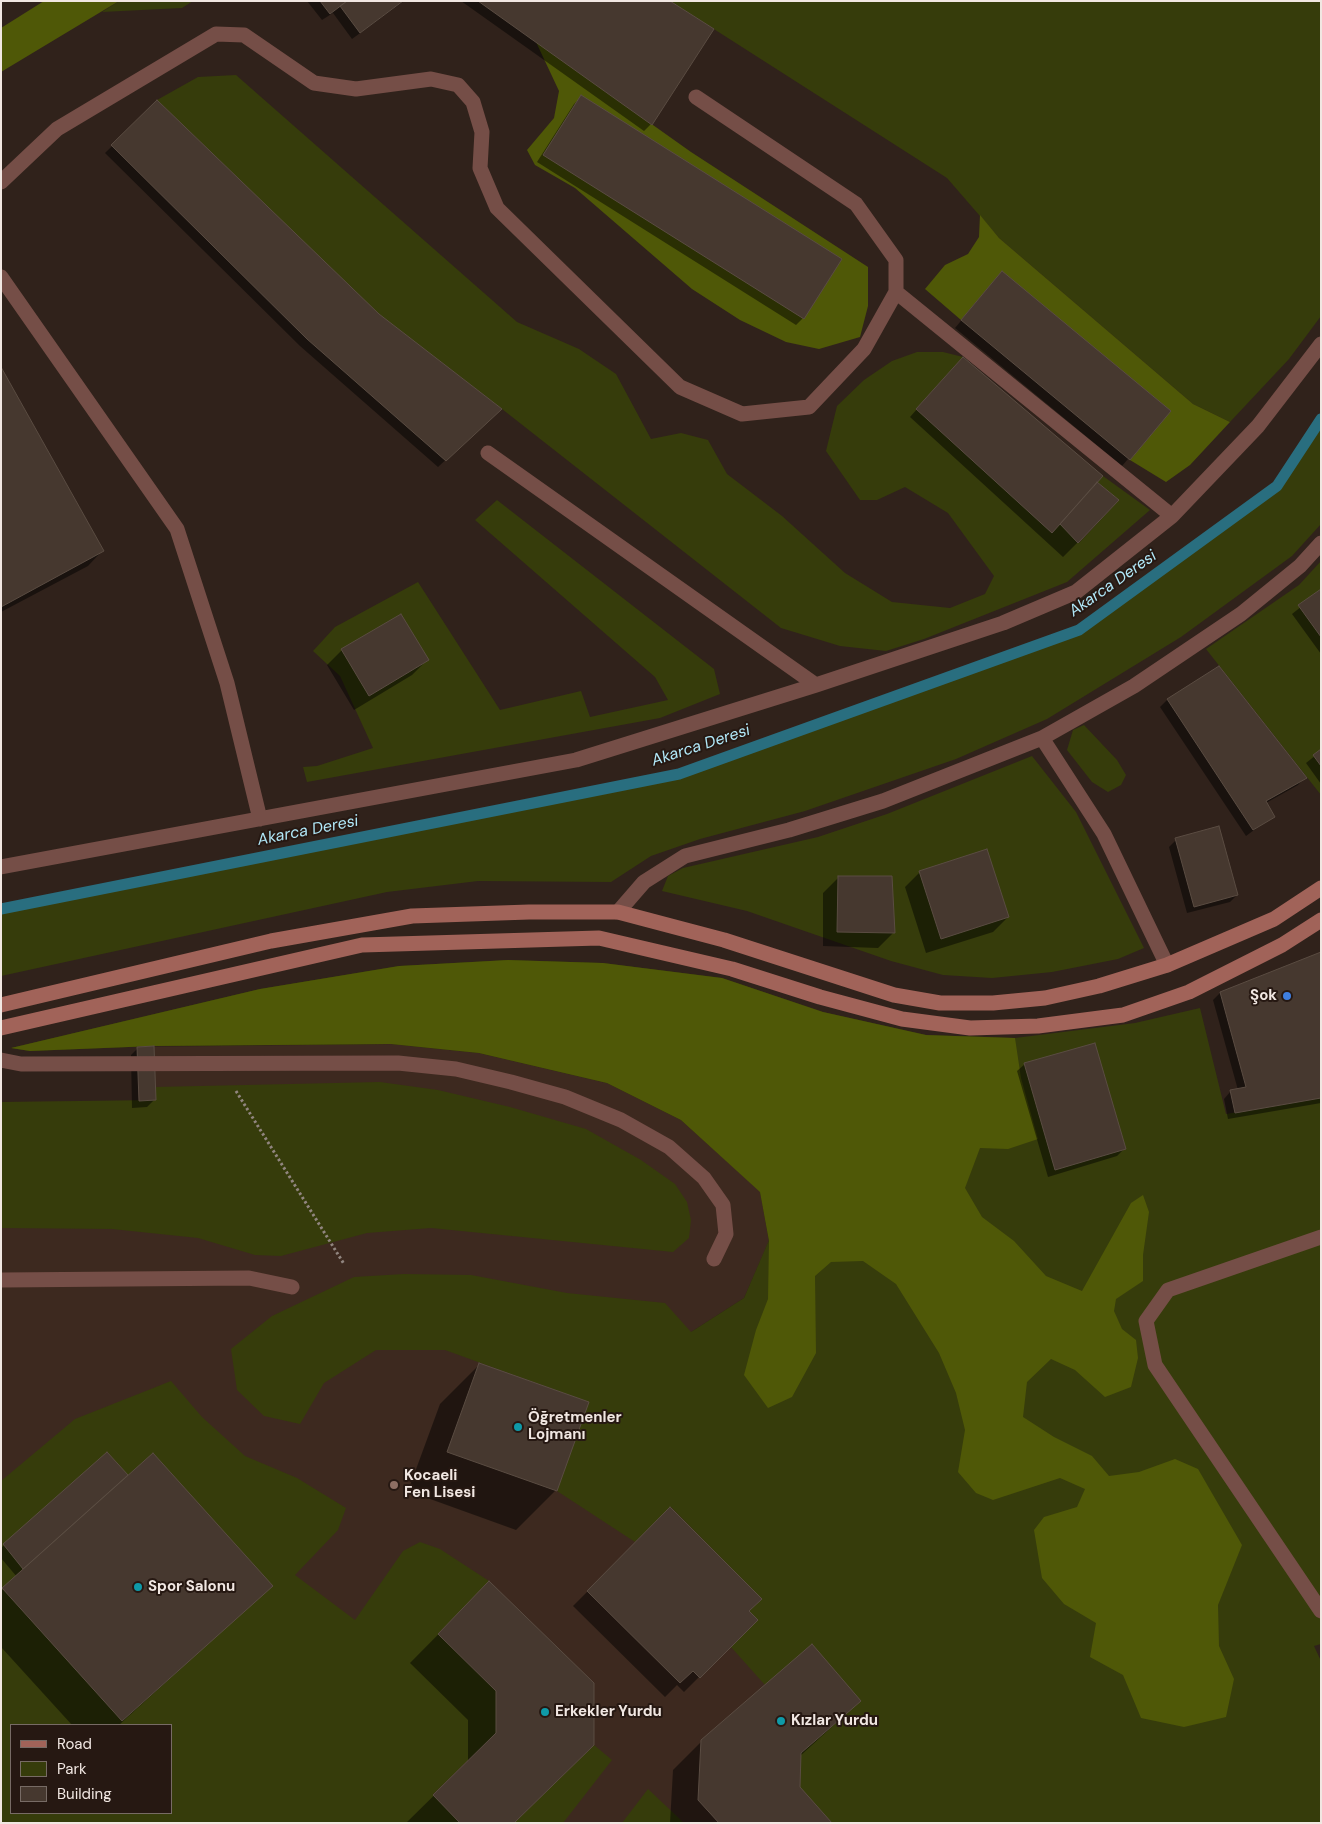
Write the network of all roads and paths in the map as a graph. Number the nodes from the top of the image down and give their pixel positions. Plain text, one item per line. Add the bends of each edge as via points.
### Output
1 (696, 97) dead end
2 (1, 182) edge
3 (1, 277) edge
4 (896, 292) junction
5 (1321, 344) edge
6 (488, 454) dead end
7 (1172, 516) junction
8 (1321, 543) edge
9 (816, 685) junction
10 (1042, 738) junction
11 (260, 820) junction
12 (1, 867) edge
13 (1321, 888) edge
14 (618, 912) junction
15 (1321, 920) edge
16 (1167, 965) junction
17 (1, 1005) edge
18 (1, 1028) edge
19 (1, 1060) edge
20 (219, 1064) junction
21 (1321, 1237) edge
22 (714, 1259) dead end
23 (344, 1264) dead end
24 (2, 1280) edge
25 (292, 1287) dead end
26 (1321, 1611) edge

1 - 4 lane via 856,204 896,260
2 - 4 lane via 57,129 216,34 244,35 314,83 356,89 431,78 458,85 473,102 482,132 480,168 497,208 680,387 742,414 809,407 864,349
3 - 11 lane via 177,528 227,684
4 - 7 lane
5 - 7 lane via 1258,426
6 - 9 lane
7 - 9 lane via 1076,592 1002,623
8 - 10 lane via 1300,566 1241,614 1134,686
9 - 11 lane via 576,760
10 - 14 lane via 882,801 789,830 685,856 644,882
10 - 16 lane via 1104,834
11 - 12 lane
13 - 16 main road via 1274,919
14 - 16 main road via 724,940 894,994 940,1003 993,1003 1045,998 1099,986
14 - 17 main road via 412,916 271,941
15 - 18 main road via 1282,945 1189,992 1122,1015 1038,1026 970,1028 902,1019 820,998 732,969 599,938 362,945
19 - 20 lane via 21,1064
20 - 22 lane via 398,1062 456,1069 565,1097 621,1120 669,1147 704,1178 723,1205 726,1234
20 - 23 path
21 - 26 lane via 1168,1290 1146,1321 1155,1365
24 - 25 lane via 249,1278

